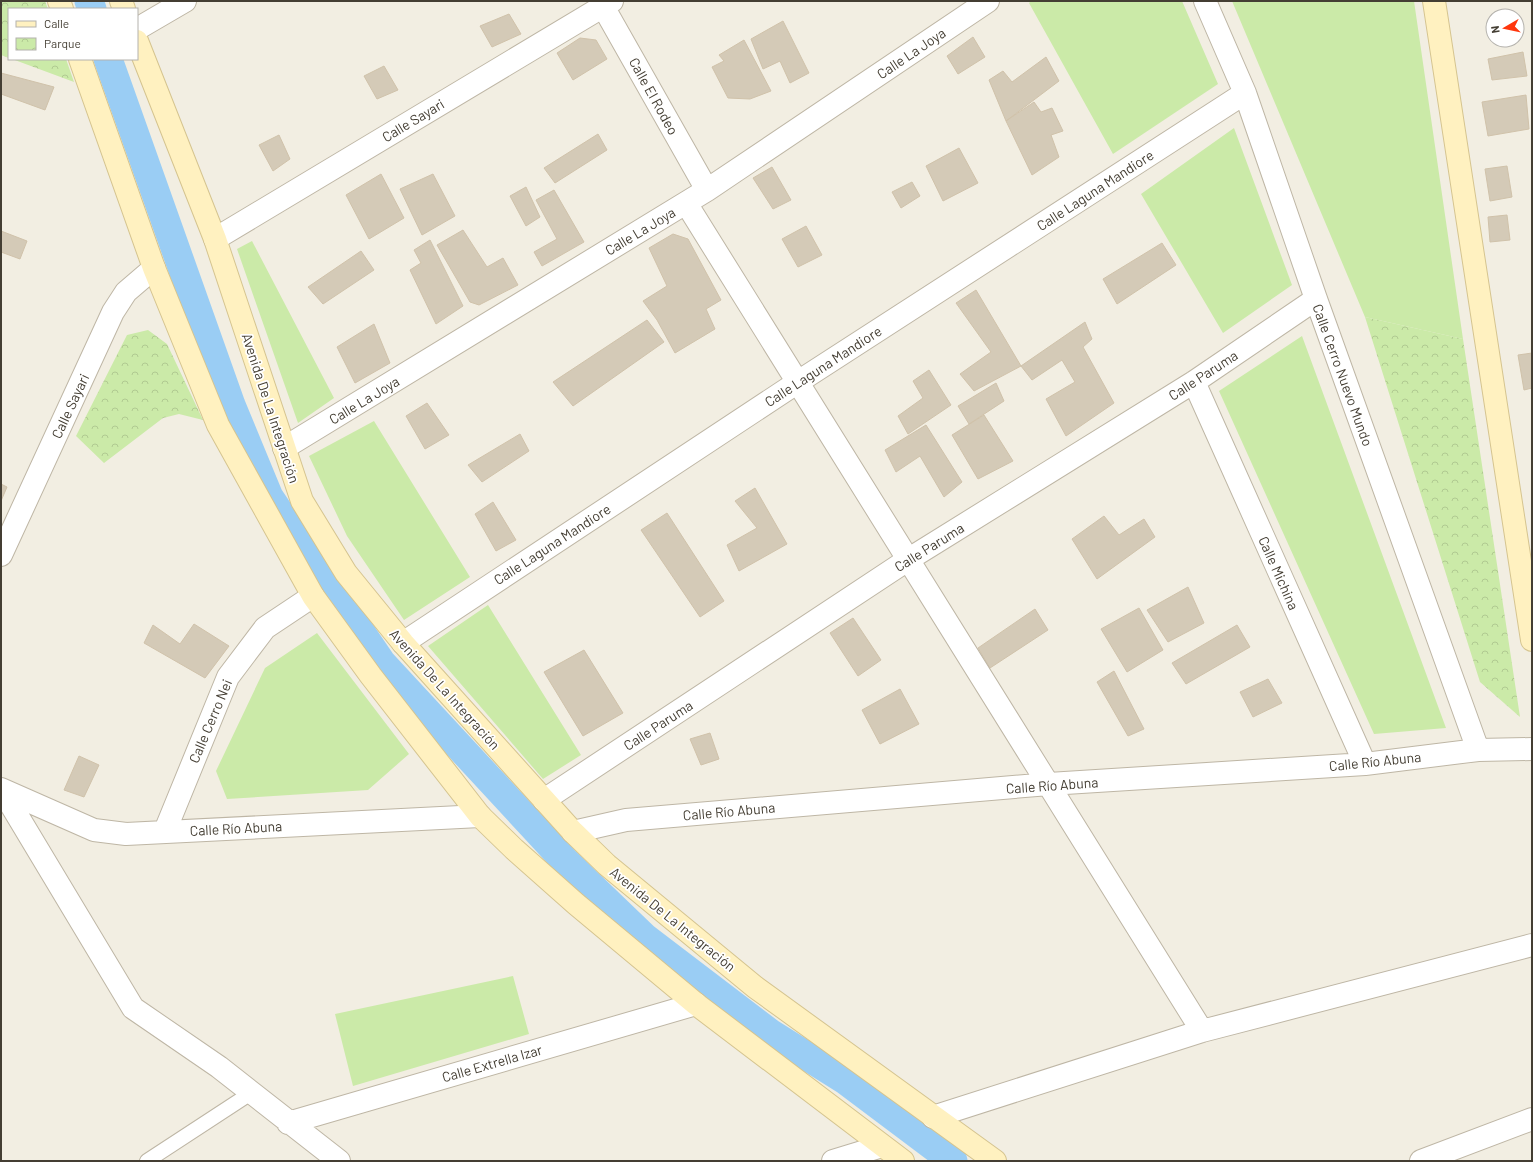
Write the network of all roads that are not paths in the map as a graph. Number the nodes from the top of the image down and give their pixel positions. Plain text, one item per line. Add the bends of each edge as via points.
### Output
1 (185, 1) edge
2 (988, 1) edge
3 (1205, 1) edge
4 (1434, 1) edge
5 (605, 3) edge
6 (138, 28) edge
7 (138, 44) edge
8 (80, 60) edge
9 (1245, 93) junction
10 (707, 190) junction
11 (686, 203) junction
12 (215, 239) junction
13 (154, 268) junction
14 (1316, 299) junction
15 (798, 382) junction
16 (1194, 382) junction
17 (284, 448) junction
18 (1, 555) edge
19 (909, 559) junction
20 (314, 596) junction
21 (1532, 640) edge
22 (403, 643) junction
23 (1532, 749) edge
24 (1478, 750) junction
25 (1365, 764) junction
26 (1049, 784) junction
27 (2, 789) edge
28 (544, 800) junction
29 (480, 816) junction
30 (164, 831) junction
31 (573, 832) junction
32 (1532, 945) edge
33 (696, 1004) junction
34 (1202, 1030) junction
35 (251, 1093) junction
36 (933, 1117) junction
37 (1532, 1119) edge
38 (288, 1122) junction
39 (882, 1146) junction
40 (147, 1161) edge
41 (339, 1161) edge
42 (833, 1161) edge
43 (903, 1161) edge
44 (995, 1161) edge
45 (1421, 1161) edge

1 - 6 street
2 - 10 street, Calle La Joya
3 - 9 street, Calle Cerro Nuevo Mundo
4 - 21 main road
5 - 10 street, Calle El Rodeo
5 - 12 street, Calle Sayari
7 - 12 main road, Avenida De La Integración
8 - 13 main road
9 - 14 street, Calle Cerro Nuevo Mundo
9 - 15 street, Calle Laguna Mandiore
10 - 11 street, Calle La Joya
11 - 15 street
11 - 17 street, Calle La Joya
12 - 17 main road, Avenida De La Integración
13 - 18 street, Calle Sayari via 126,292 113,312
13 - 20 main road via 218,425
14 - 16 street, Calle Paruma
14 - 24 street, Calle Cerro Nuevo Mundo
15 - 19 street
15 - 22 street, Calle Laguna Mandiore
16 - 19 street, Calle Paruma
16 - 25 street, Calle Michina
17 - 22 main road, Avenida De La Integración via 302,501 346,573
19 - 26 street
19 - 28 street, Calle Paruma
20 - 29 main road via 371,676
20 - 30 street, Calle Cerro Nei via 265,628 228,677
22 - 28 main road, Avenida De La Integración
23 - 24 street, Calle Río Abuna
24 - 25 street, Calle Río Abuna
25 - 26 street, Calle Río Abuna
26 - 31 street, Calle Río Abuna via 626,820
26 - 34 street
27 - 30 street, Calle Río Abuna via 94,830 126,834
27 - 35 street via 133,1008
28 - 31 main road, Avenida De La Integración
29 - 30 street, Calle Río Abuna
29 - 33 main road via 576,904
31 - 36 main road, Avenida De La Integración via 607,865 755,986
32 - 34 street
33 - 38 street, Calle Extrella Izar
33 - 39 main road
34 - 36 street
35 - 38 street
35 - 40 lane
36 - 44 main road, Avenida De La Integración
37 - 45 street
38 - 41 street
39 - 42 street
39 - 43 main road

